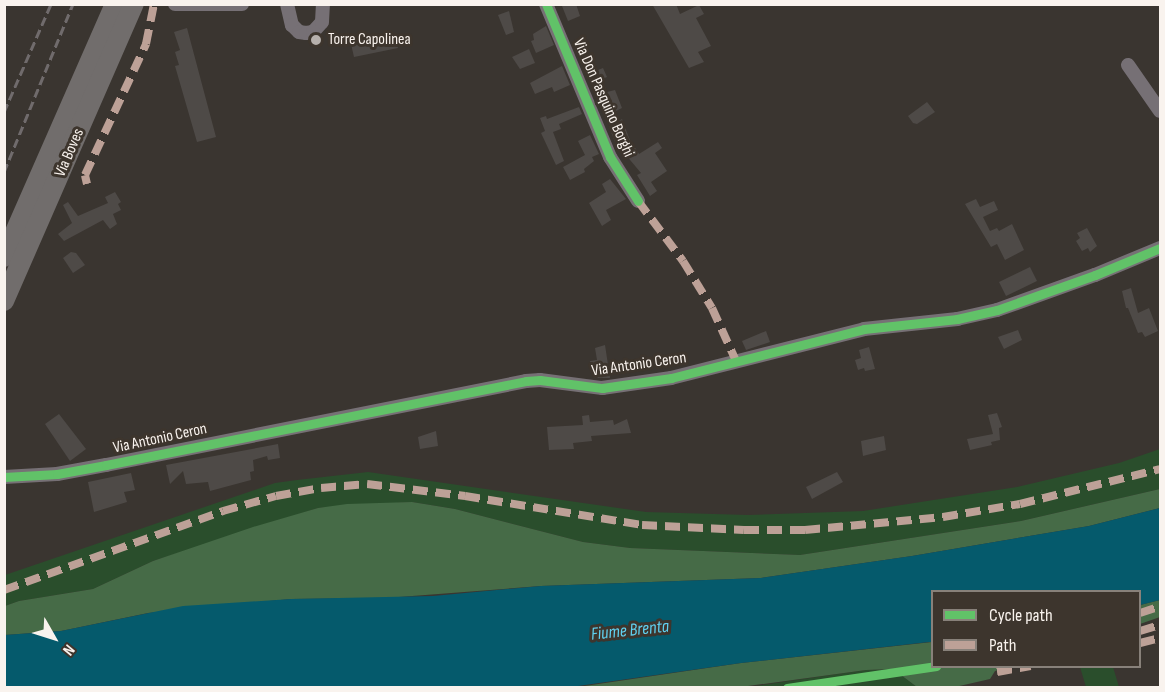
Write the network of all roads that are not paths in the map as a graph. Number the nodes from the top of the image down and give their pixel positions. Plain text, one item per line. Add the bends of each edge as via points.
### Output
1 (115, 4) edge
2 (134, 4) edge
3 (242, 4) edge
4 (287, 4) edge
5 (323, 4) edge
6 (546, 4) edge
7 (175, 5) edge
8 (1128, 65) dead end
9 (1161, 111) edge
10 (638, 201) dead end
11 (1161, 248) edge
12 (4, 257) edge
13 (4, 301) edge
14 (4, 477) edge

1 - 12 highway, Via Boves
2 - 13 highway, Via Boves
3 - 7 street
4 - 5 street via 292,25 306,33 313,32 322,22
6 - 10 street, Via Don Pasquino Borghi via 610,157
8 - 9 street
11 - 14 street, Via Antonio Ceron via 997,310 957,319 864,329 671,378 596,388 526,381 82,470

